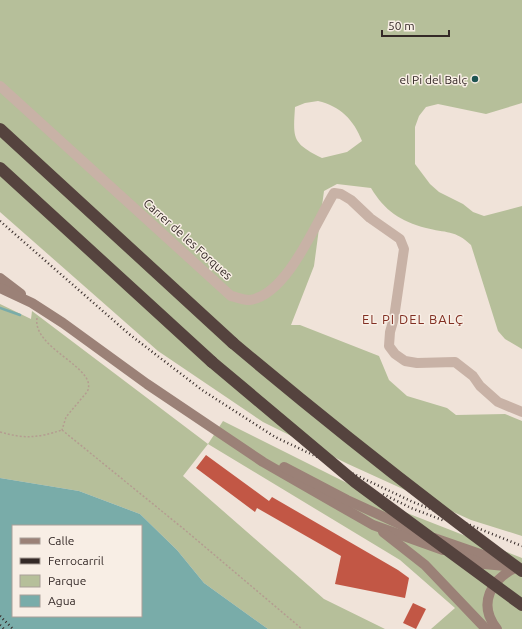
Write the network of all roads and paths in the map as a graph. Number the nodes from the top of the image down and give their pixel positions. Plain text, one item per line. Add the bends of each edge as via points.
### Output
1 (0, 86) edge
2 (0, 129) edge
3 (0, 168) edge
4 (0, 278) edge
5 (0, 288) edge
6 (32, 303) junction
7 (41, 309) junction
8 (522, 412) edge
9 (62, 430) junction
10 (0, 432) edge
11 (241, 446) junction
12 (373, 525) junction
13 (520, 569) edge
14 (522, 605) edge
15 (302, 629) edge
16 (486, 629) edge
17 (497, 629) edge

1 - 8 street, Carrer de les Forques via 231,296 249,300 271,291 289,273 334,193 351,200 400,239 404,249 390,332 389,346 395,354 405,361 417,363 454,362 473,376 498,402
2 - 13 highway, bridge via 233,343 327,422
3 - 14 highway, bridge via 212,362 361,487
4 - 6 main road
5 - 6 main road
6 - 7 main road
7 - 9 path via 37,317 38,331 48,344 69,360 89,382 89,387 66,417
7 - 11 main road
9 - 10 path via 30,438
9 - 15 path
11 - 12 main road via 263,462
11 - 13 main road via 386,519
12 - 13 main road via 484,564
12 - 16 main road via 425,565
13 - 17 main road via 499,577 489,594 489,612

